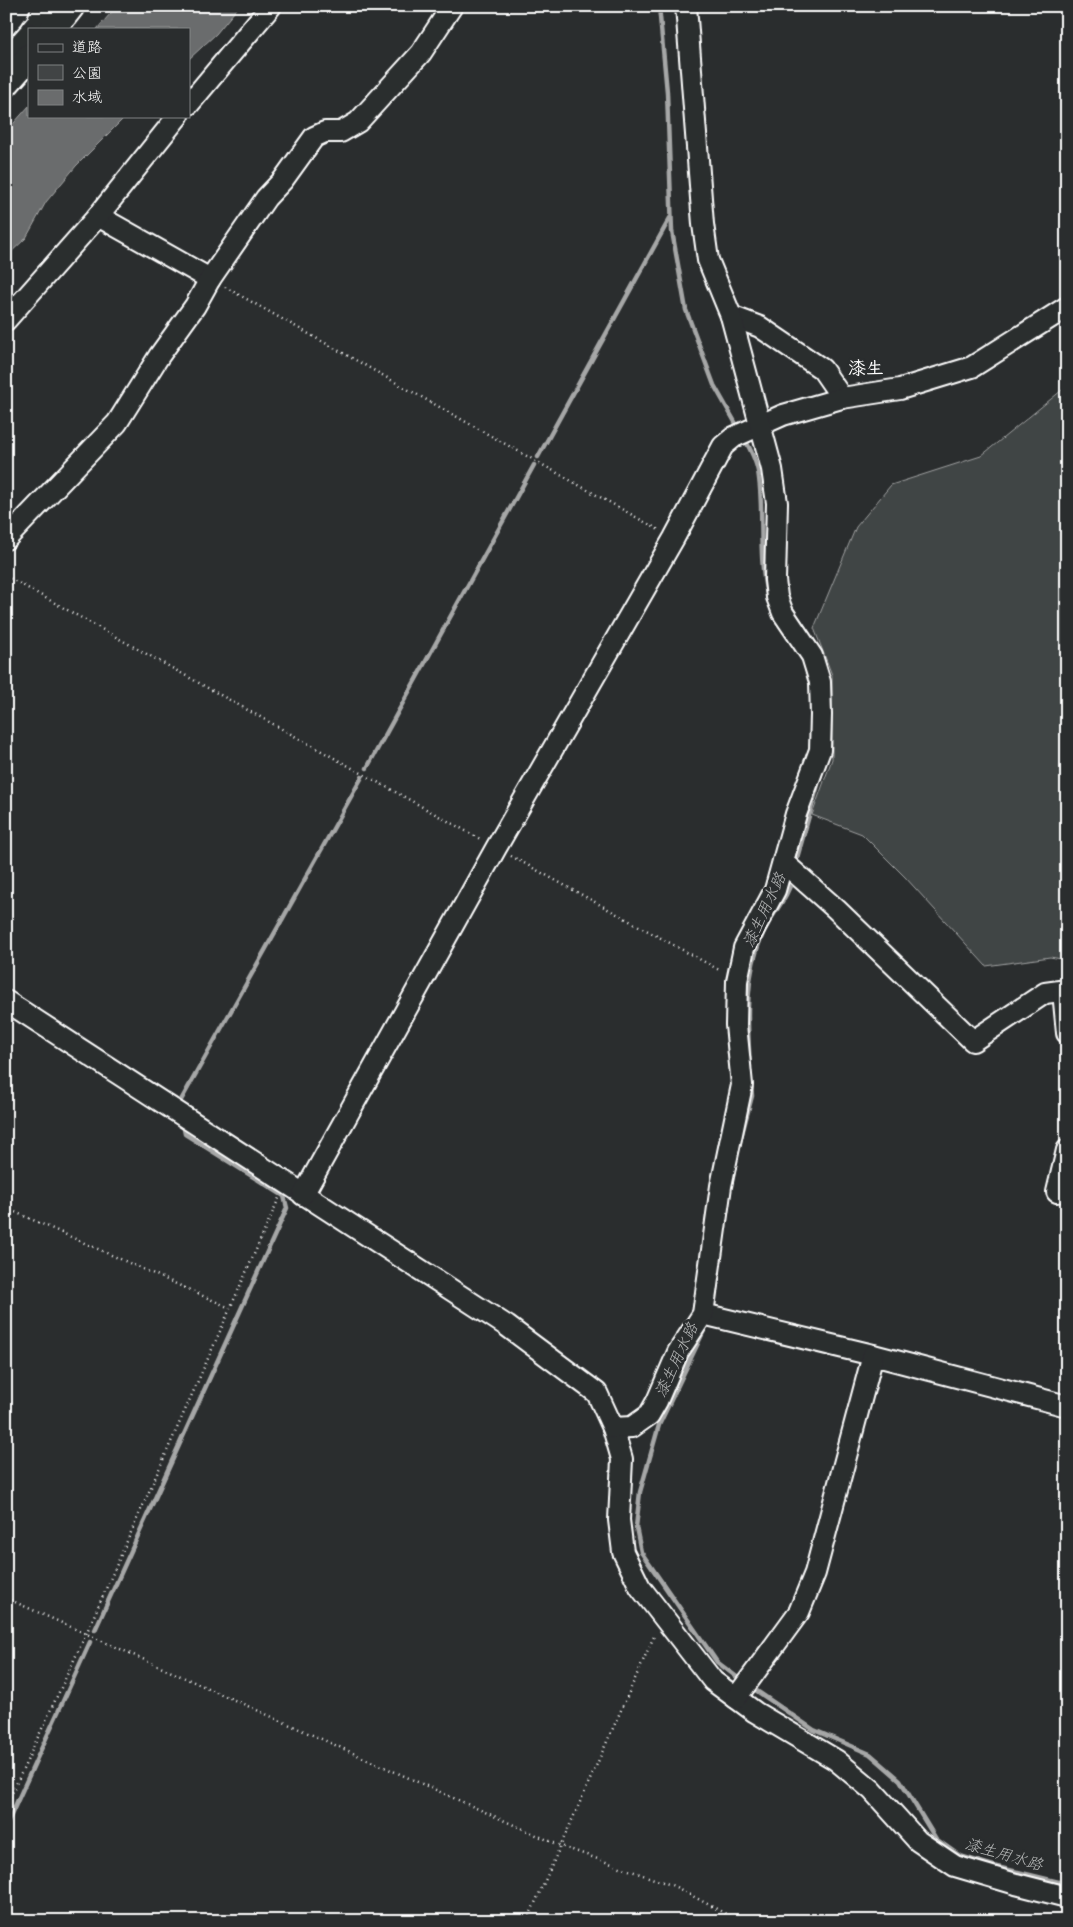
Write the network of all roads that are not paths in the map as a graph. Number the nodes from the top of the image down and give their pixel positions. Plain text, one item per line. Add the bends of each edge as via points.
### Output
1 (43, 6) edge
2 (71, 6) edge
3 (271, 6) edge
4 (452, 6) edge
5 (686, 6) edge
6 (33, 28) edge
7 (53, 28) edge
8 (28, 34) edge
9 (28, 58) edge
10 (6, 59) edge
11 (6, 84) edge
12 (190, 103) edge
13 (176, 118) edge
14 (98, 216) junction
15 (210, 279) junction
16 (1067, 307) edge
17 (731, 316) junction
18 (6, 320) edge
19 (842, 398) junction
20 (760, 425) junction
21 (6, 540) edge
22 (783, 862) junction
23 (1065, 991) edge
24 (6, 1001) edge
25 (1067, 1033) edge
26 (1067, 1150) edge
27 (1057, 1192) dead end
28 (303, 1195) junction
29 (703, 1314) junction
30 (873, 1355) junction
31 (1067, 1406) edge
32 (612, 1428) junction
33 (736, 1698) junction
34 (1067, 1897) edge

1 - 6 street
2 - 7 main road
3 - 12 street
4 - 15 street via 420,53 358,122 341,132 326,132 314,137 266,198
5 - 17 street via 708,260
8 - 10 street
9 - 11 main road
13 - 14 street
14 - 15 street
14 - 18 street
15 - 21 street via 117,423
16 - 19 street via 972,367 900,389
17 - 19 street via 760,326 822,369
17 - 20 street
19 - 20 street
20 - 22 street via 772,469 776,502 776,597 812,656 820,682 822,715 820,750 796,814
20 - 28 street via 723,446
22 - 23 street via 972,1041 1045,993
22 - 29 street via 775,890 744,948 737,980 736,1026 742,1085 721,1186
23 - 25 street
24 - 28 street
26 - 27 street
28 - 32 street via 507,1326 597,1393
29 - 30 street
29 - 32 street via 678,1352 649,1415 632,1427
30 - 31 street
30 - 33 street via 812,1581 799,1612
32 - 33 street via 622,1459 619,1520 623,1552 640,1587 714,1682
33 - 34 street via 836,1760 872,1790 918,1841 954,1866

